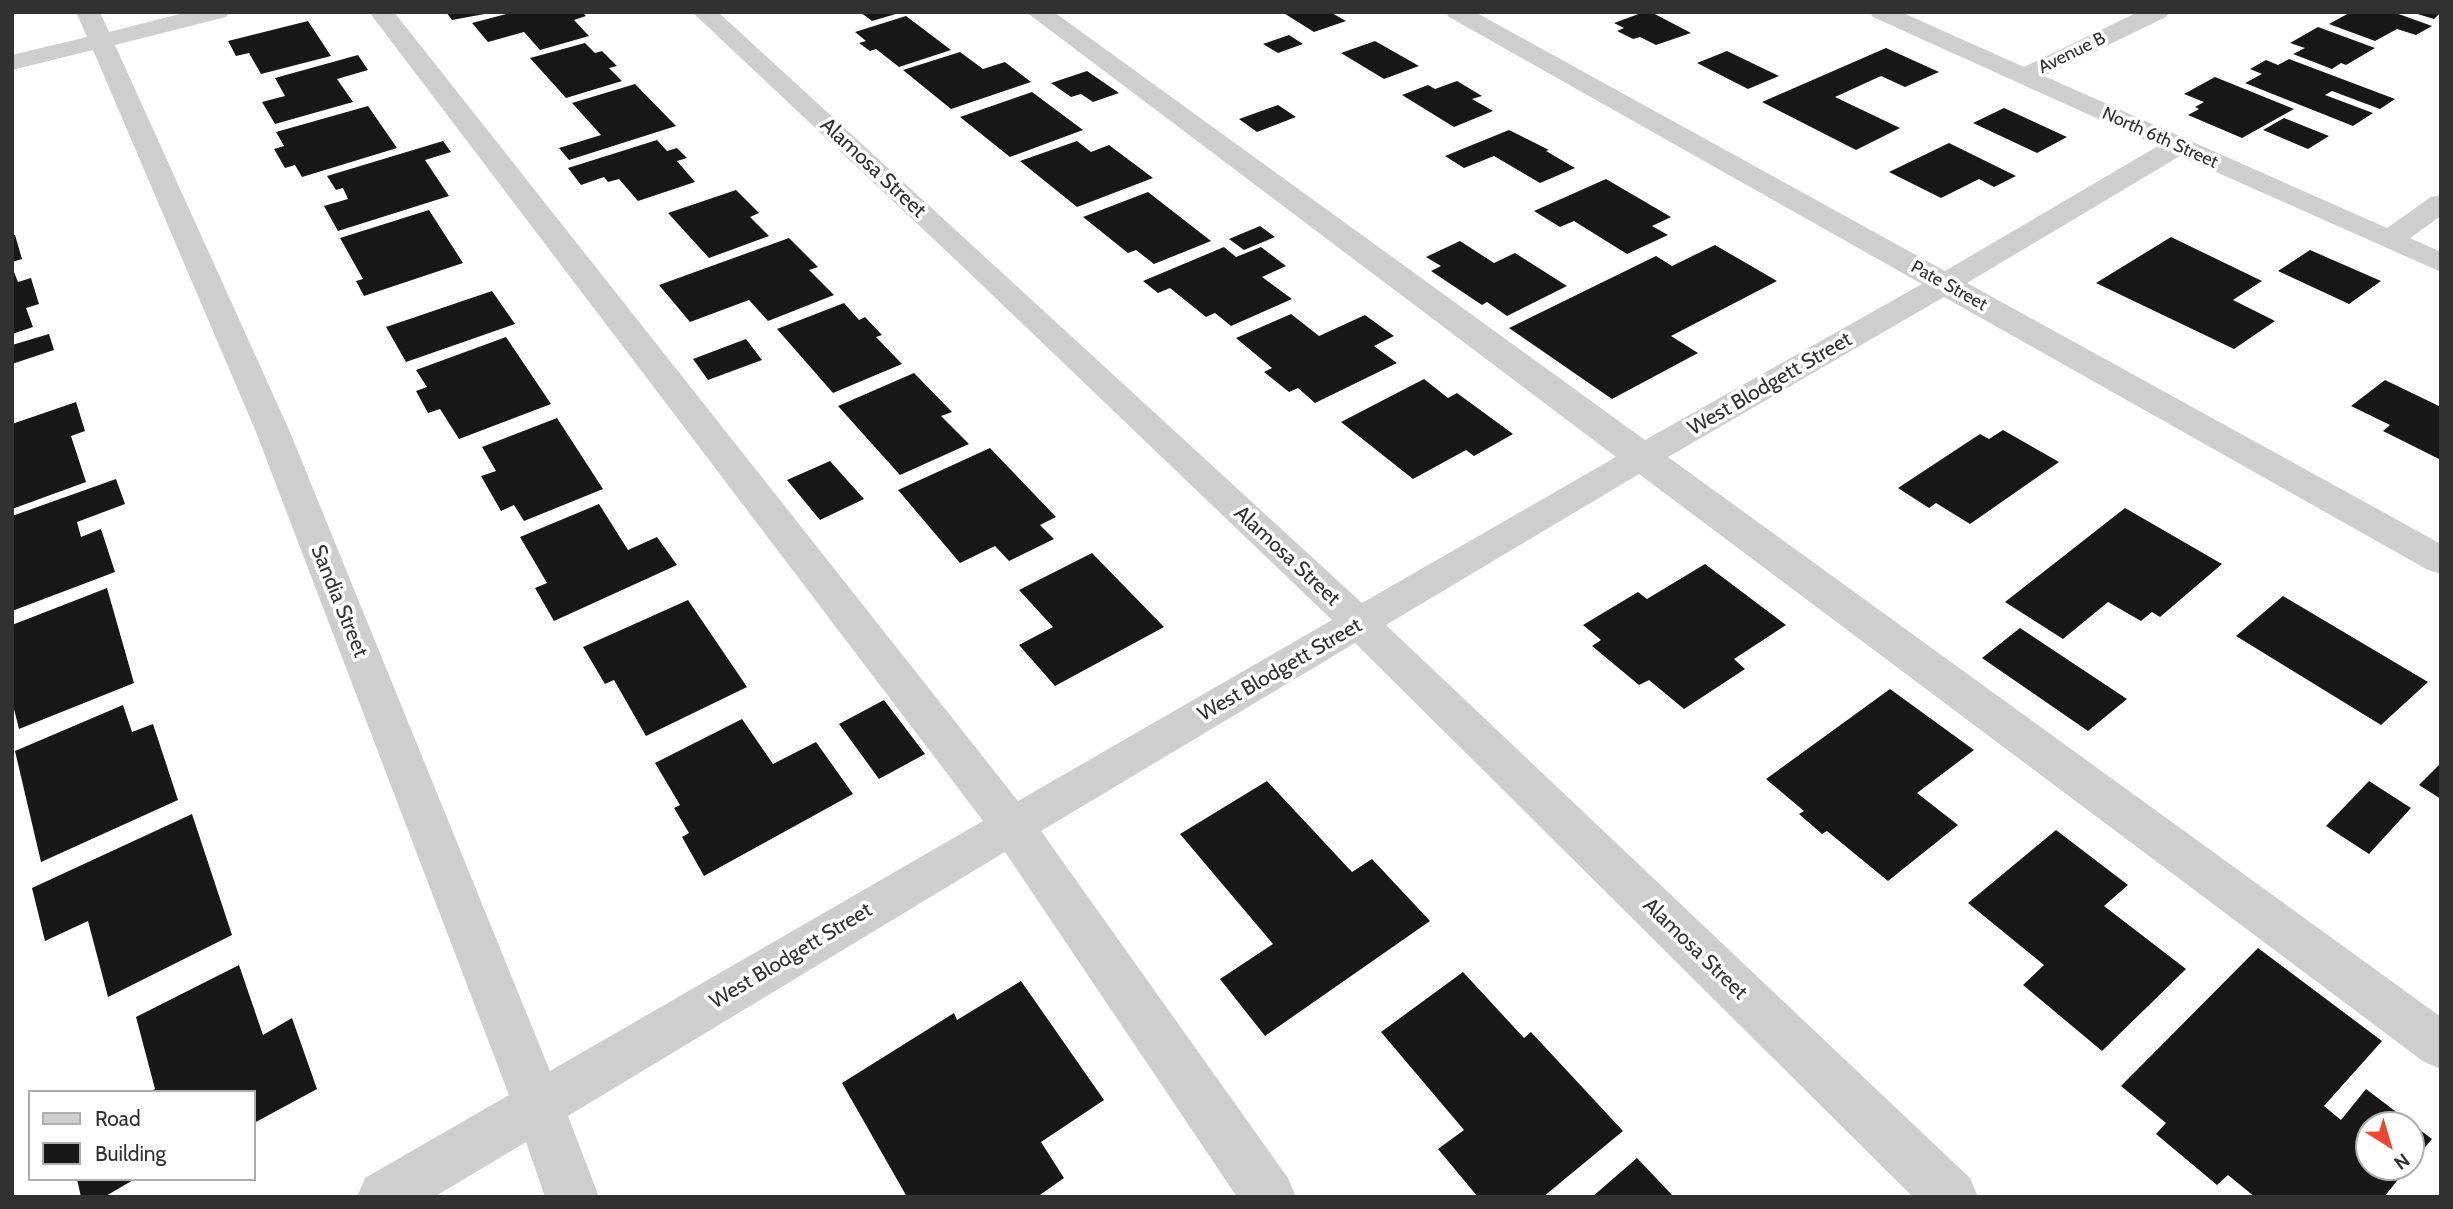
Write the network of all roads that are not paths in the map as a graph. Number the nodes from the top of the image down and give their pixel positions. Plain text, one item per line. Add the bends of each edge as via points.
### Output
1 (218, 12) edge
2 (381, 12) edge
3 (704, 12) edge
4 (1038, 12) edge
5 (1457, 12) edge
6 (1881, 12) edge
7 (2158, 12) edge
8 (95, 26) edge
9 (12, 63) edge
10 (2024, 76) junction
11 (2177, 146) junction
12 (2441, 203) edge
13 (2389, 240) junction
14 (2441, 263) edge
15 (1945, 284) junction
16 (1643, 456) junction
17 (2441, 561) edge
18 (1360, 624) junction
19 (1012, 826) junction
20 (2441, 1046) edge
21 (538, 1105) junction
22 (384, 1197) edge
23 (572, 1197) edge
24 (1269, 1197) edge
25 (1951, 1197) edge

1 - 8 street
2 - 19 street
3 - 18 street, Alamosa Street
4 - 16 street
5 - 15 street, Pate Street
6 - 10 street, North 6th Street
7 - 10 street, Avenue B
8 - 9 street
8 - 21 street, Sandia Street via 273,432
10 - 11 street, North 6th Street
11 - 13 street, North 6th Street
11 - 15 street, West Blodgett Street
12 - 13 street
13 - 14 street, North 6th Street
15 - 16 street, West Blodgett Street
15 - 17 street, Pate Street
16 - 18 street, West Blodgett Street
16 - 20 street
18 - 19 street, West Blodgett Street
18 - 25 street, Alamosa Street
19 - 21 street, West Blodgett Street
19 - 24 street
21 - 22 street, West Blodgett Street
21 - 23 street, Sandia Street

